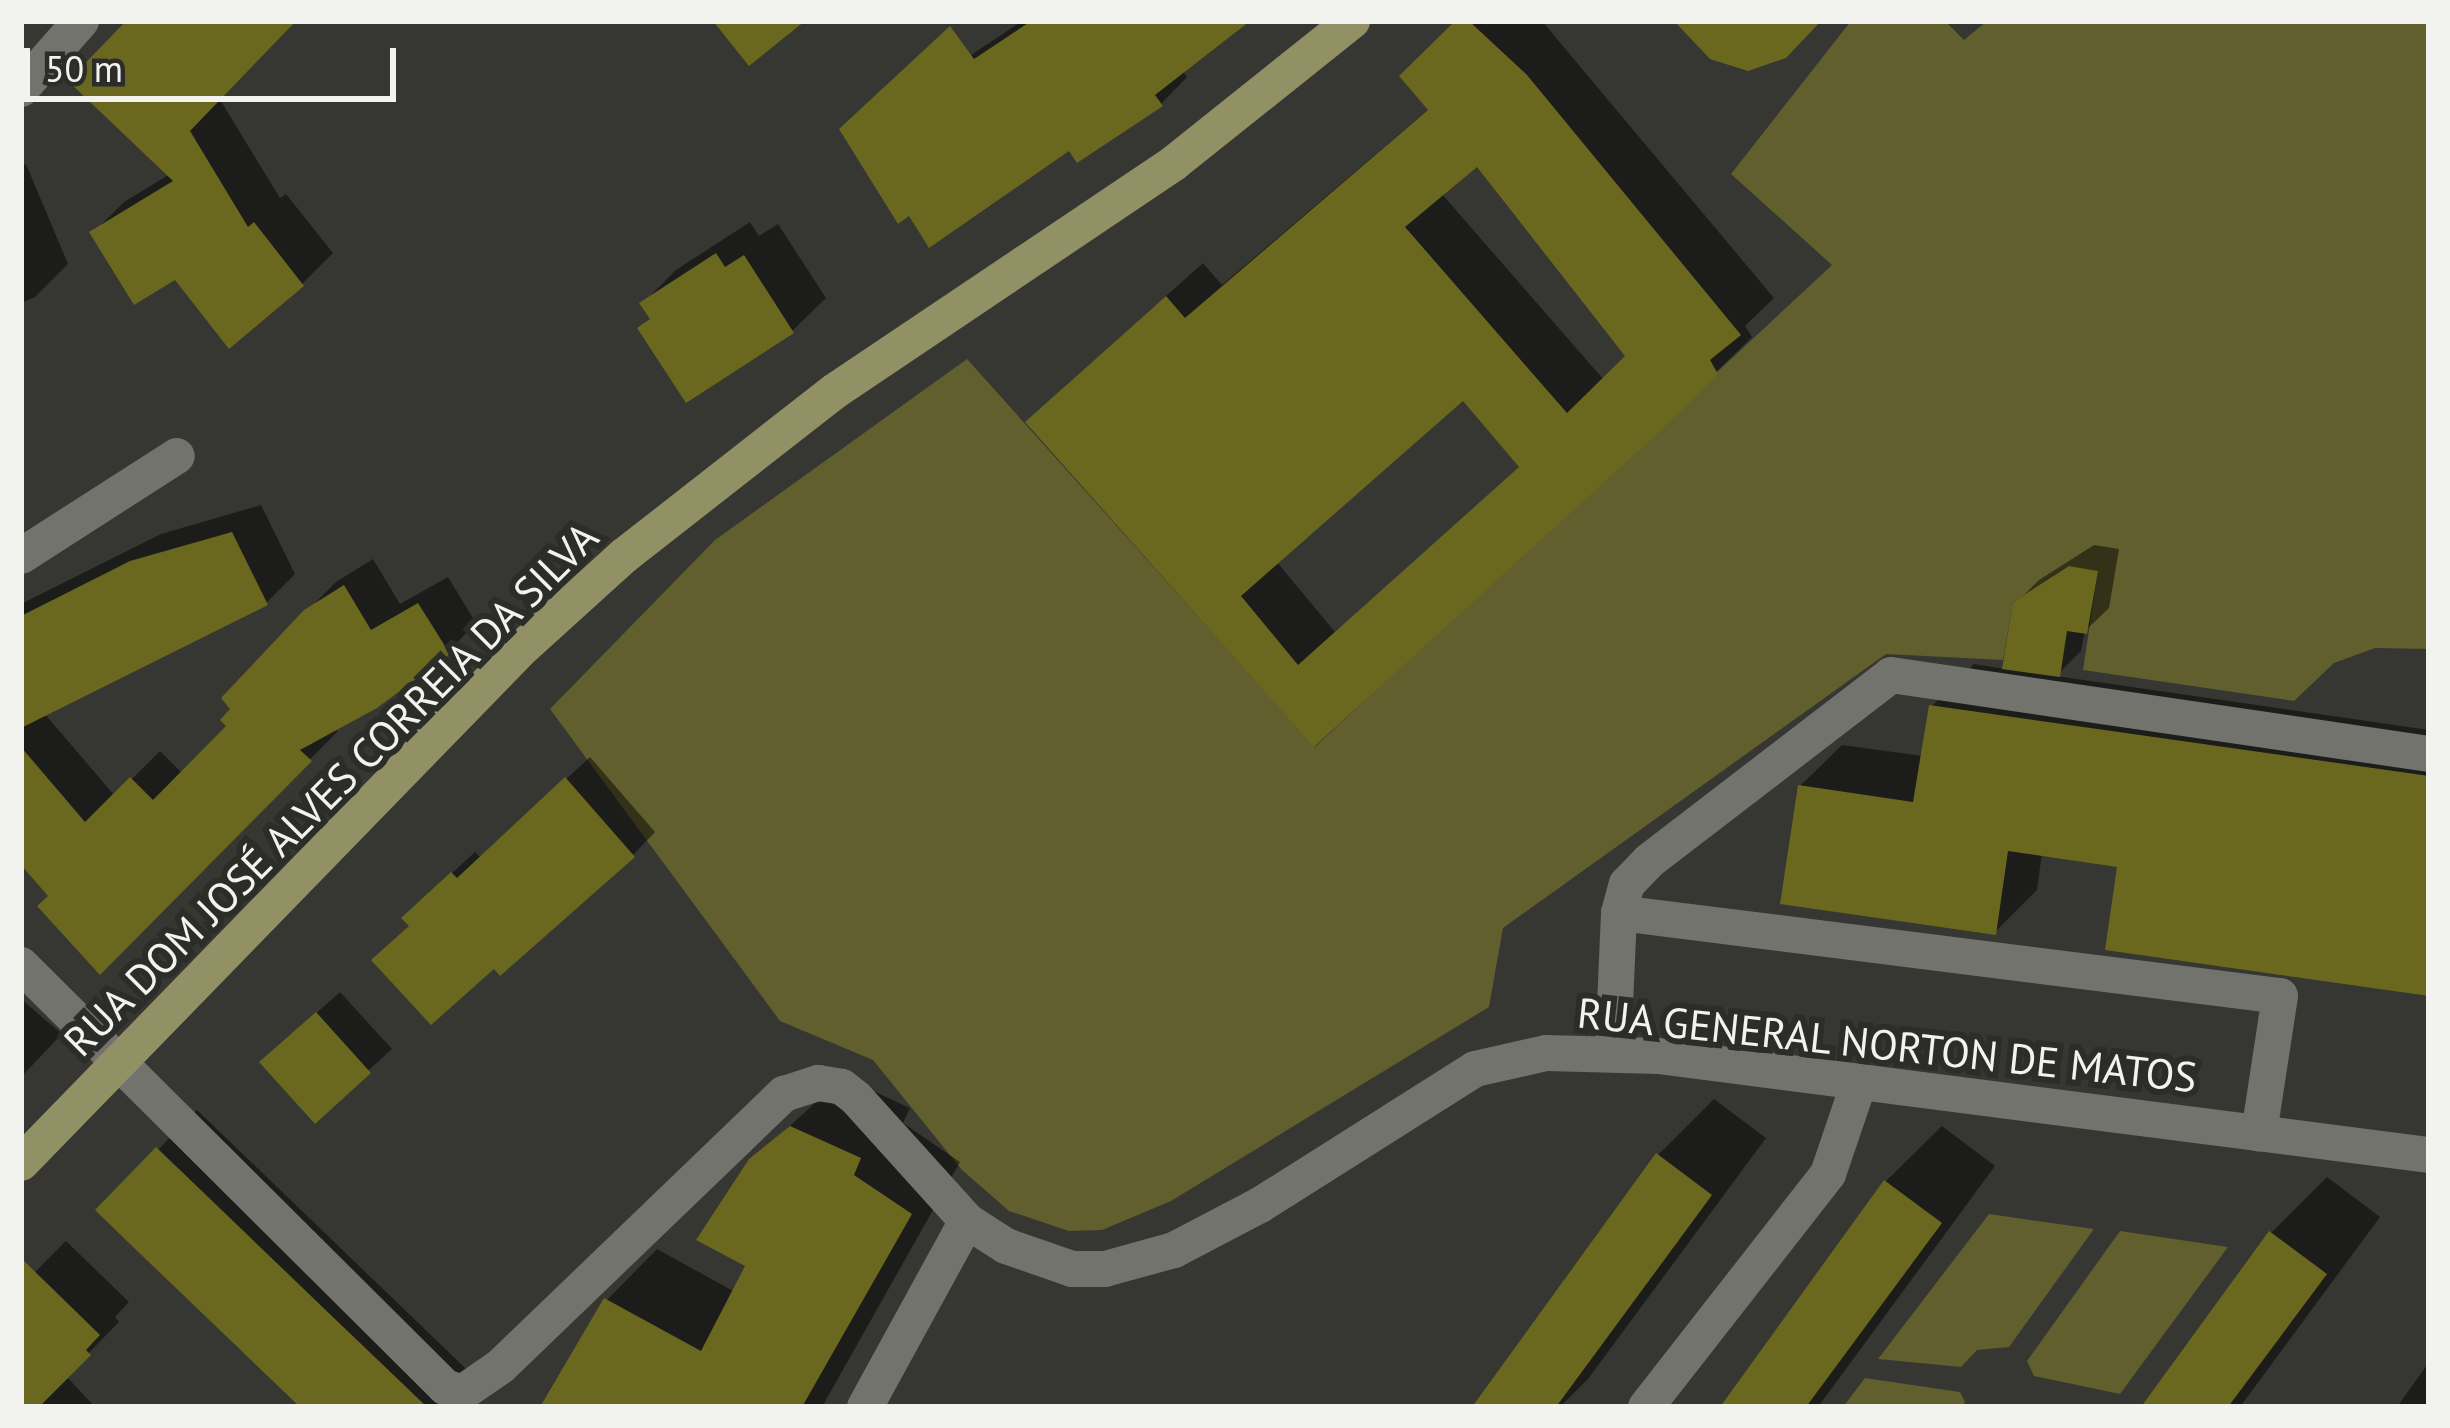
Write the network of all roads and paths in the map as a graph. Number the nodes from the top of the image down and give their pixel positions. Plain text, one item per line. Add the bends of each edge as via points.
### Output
1 (80, 21) edge
2 (1352, 21) edge
3 (21, 89) edge
4 (177, 456) dead end
5 (21, 556) edge
6 (2429, 754) edge
7 (1619, 913) junction
8 (21, 965) edge
9 (1613, 1051) junction
10 (119, 1064) junction
11 (1859, 1082) junction
12 (2259, 1133) junction
13 (2429, 1155) edge
14 (21, 1163) edge
15 (967, 1222) junction
16 (486, 1396) edge
17 (865, 1407) edge
18 (1646, 1407) edge

1 - 3 street
2 - 10 main road, RUA DOM JOSÉ ALVES CORREIA DA SILVA via 1174,163 835,391 625,555 519,651
4 - 5 street
6 - 7 street via 1891,675 1649,861 1627,884
7 - 9 street
7 - 12 street via 2280,996
8 - 10 street
9 - 11 street, RUA GENERAL NORTON DE MATOS
9 - 15 street, RUA GENERAL NORTON DE MATOS via 1546,1052 1475,1070 1260,1205 1141,1262 1105,1269 1044,1263
10 - 14 main road, RUA DOM JOSÉ ALVES CORREIA DA SILVA
10 - 16 street via 445,1387
11 - 12 street, RUA GENERAL NORTON DE MATOS
11 - 18 street via 1828,1174
12 - 13 street, RUA GENERAL NORTON DE MATOS
15 - 16 street via 856,1098 830,1083 801,1086 784,1094
15 - 17 street

